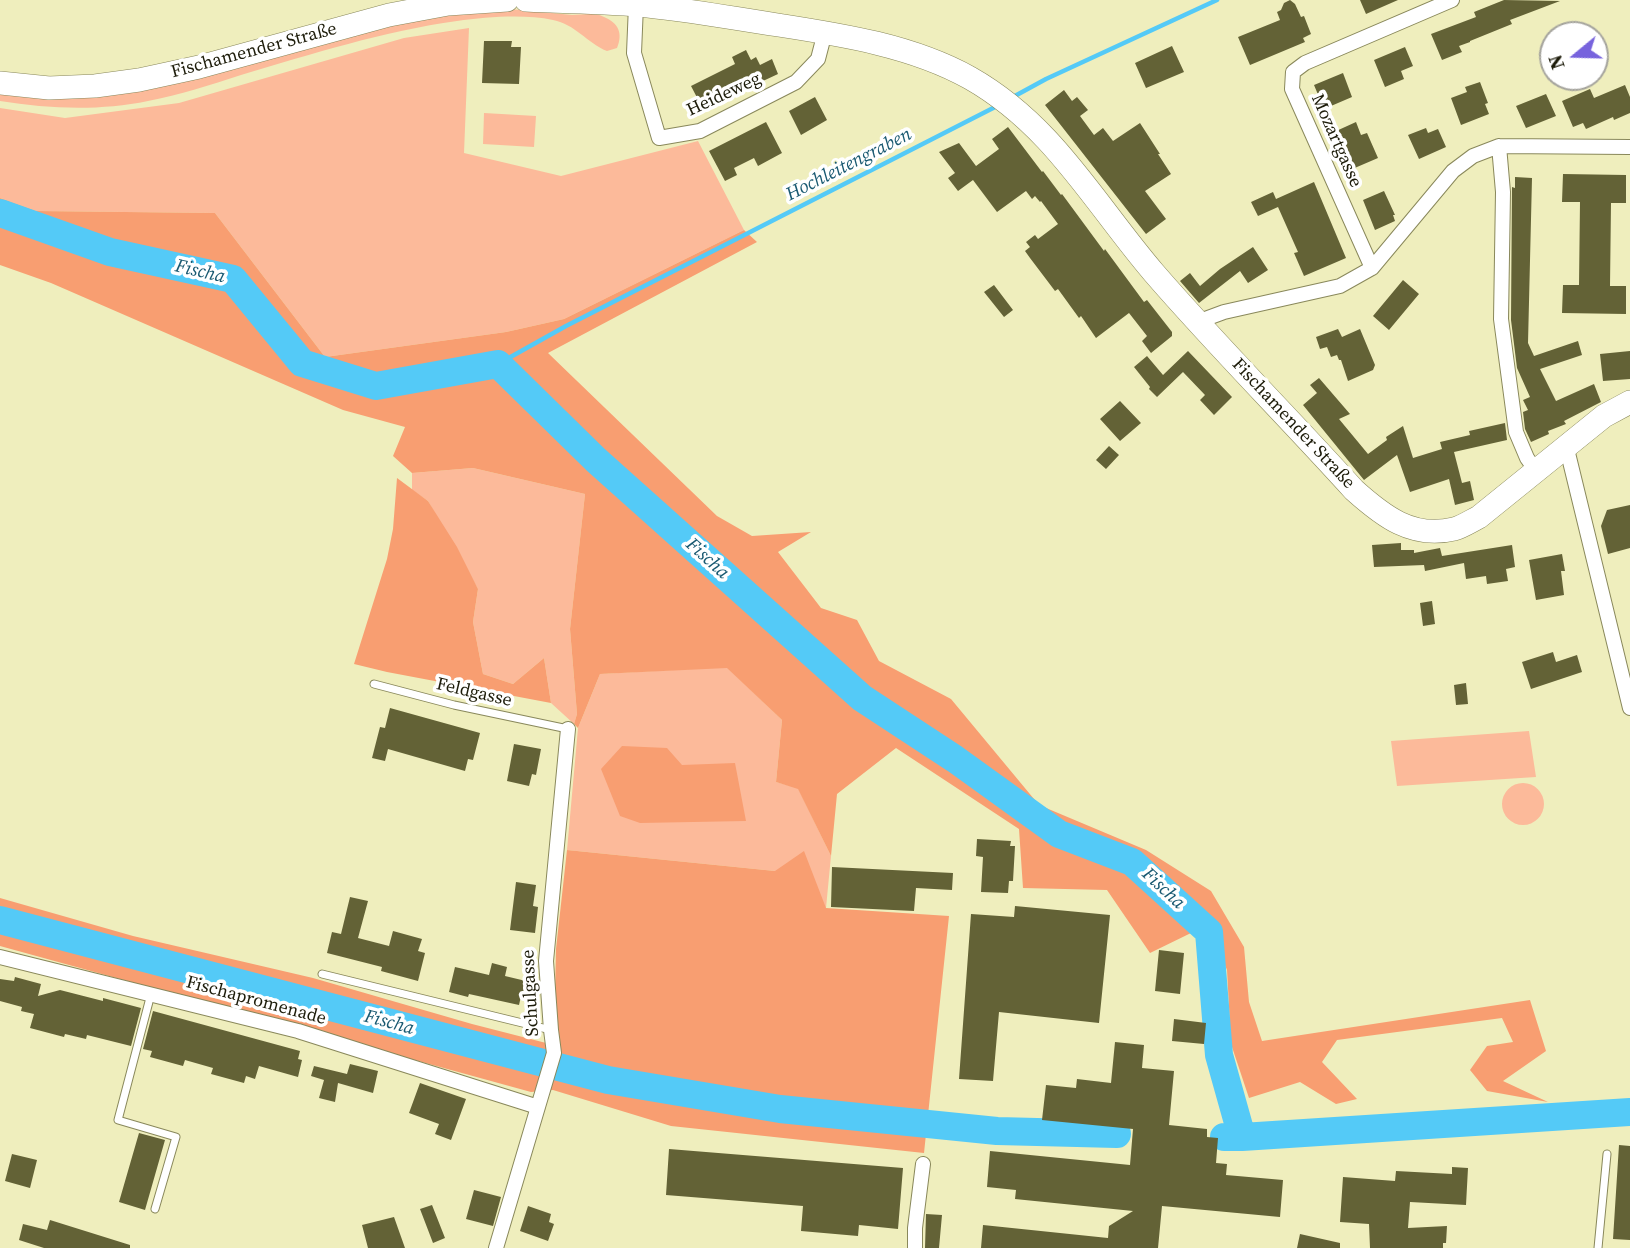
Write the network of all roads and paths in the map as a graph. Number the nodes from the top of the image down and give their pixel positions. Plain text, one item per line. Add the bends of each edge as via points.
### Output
1 (507, 0) edge
2 (526, 0) edge
3 (1452, 0) edge
4 (636, 5) junction
5 (825, 32) junction
6 (0, 83) edge
7 (1499, 146) junction
8 (1630, 147) edge
9 (1372, 268) junction
10 (1197, 322) junction
11 (1630, 402) edge
12 (1566, 445) junction
13 (1536, 471) junction
14 (374, 684) dead end
15 (1630, 708) edge
16 (568, 729) joint
17 (0, 957) edge
18 (322, 974) dead end
19 (151, 993) junction
20 (551, 1030) junction
21 (538, 1107) junction
22 (1607, 1154) dead end
23 (923, 1164) dead end
24 (155, 1209) dead end
25 (496, 1248) edge
26 (915, 1248) edge
27 (1598, 1248) edge

1 - 6 main road, Fischamender Straße via 389,15 139,80 49,88
2 - 4 main road, Fischamender Straße
3 - 9 street, Mozartgasse via 1305,62 1293,72 1292,89
4 - 5 main road, Fischamender Straße
4 - 5 street, Heideweg via 634,53 659,138 700,131 796,82 818,59
5 - 10 main road, Fischamender Straße via 924,57 1007,103 1061,154
7 - 8 street
7 - 9 street via 1452,171
7 - 13 street via 1501,319 1516,432
9 - 10 street via 1340,286
10 - 13 main road, Fischamender Straße via 1354,490 1378,512 1405,527 1455,528 1479,517
11 - 12 main road, Fischamender Straße
12 - 13 main road, Fischamender Straße
12 - 15 street
14 - 16 lane, Feldgasse
16 - 20 street, Schulgasse via 546,961
17 - 19 street, Fischapromenade
18 - 20 lane
19 - 21 street, Fischapromenade via 298,1031
19 - 24 lane via 118,1120 176,1137
20 - 21 street, Schulgasse via 554,1053
21 - 25 street, Schulgasse
22 - 27 lane
23 - 26 street

